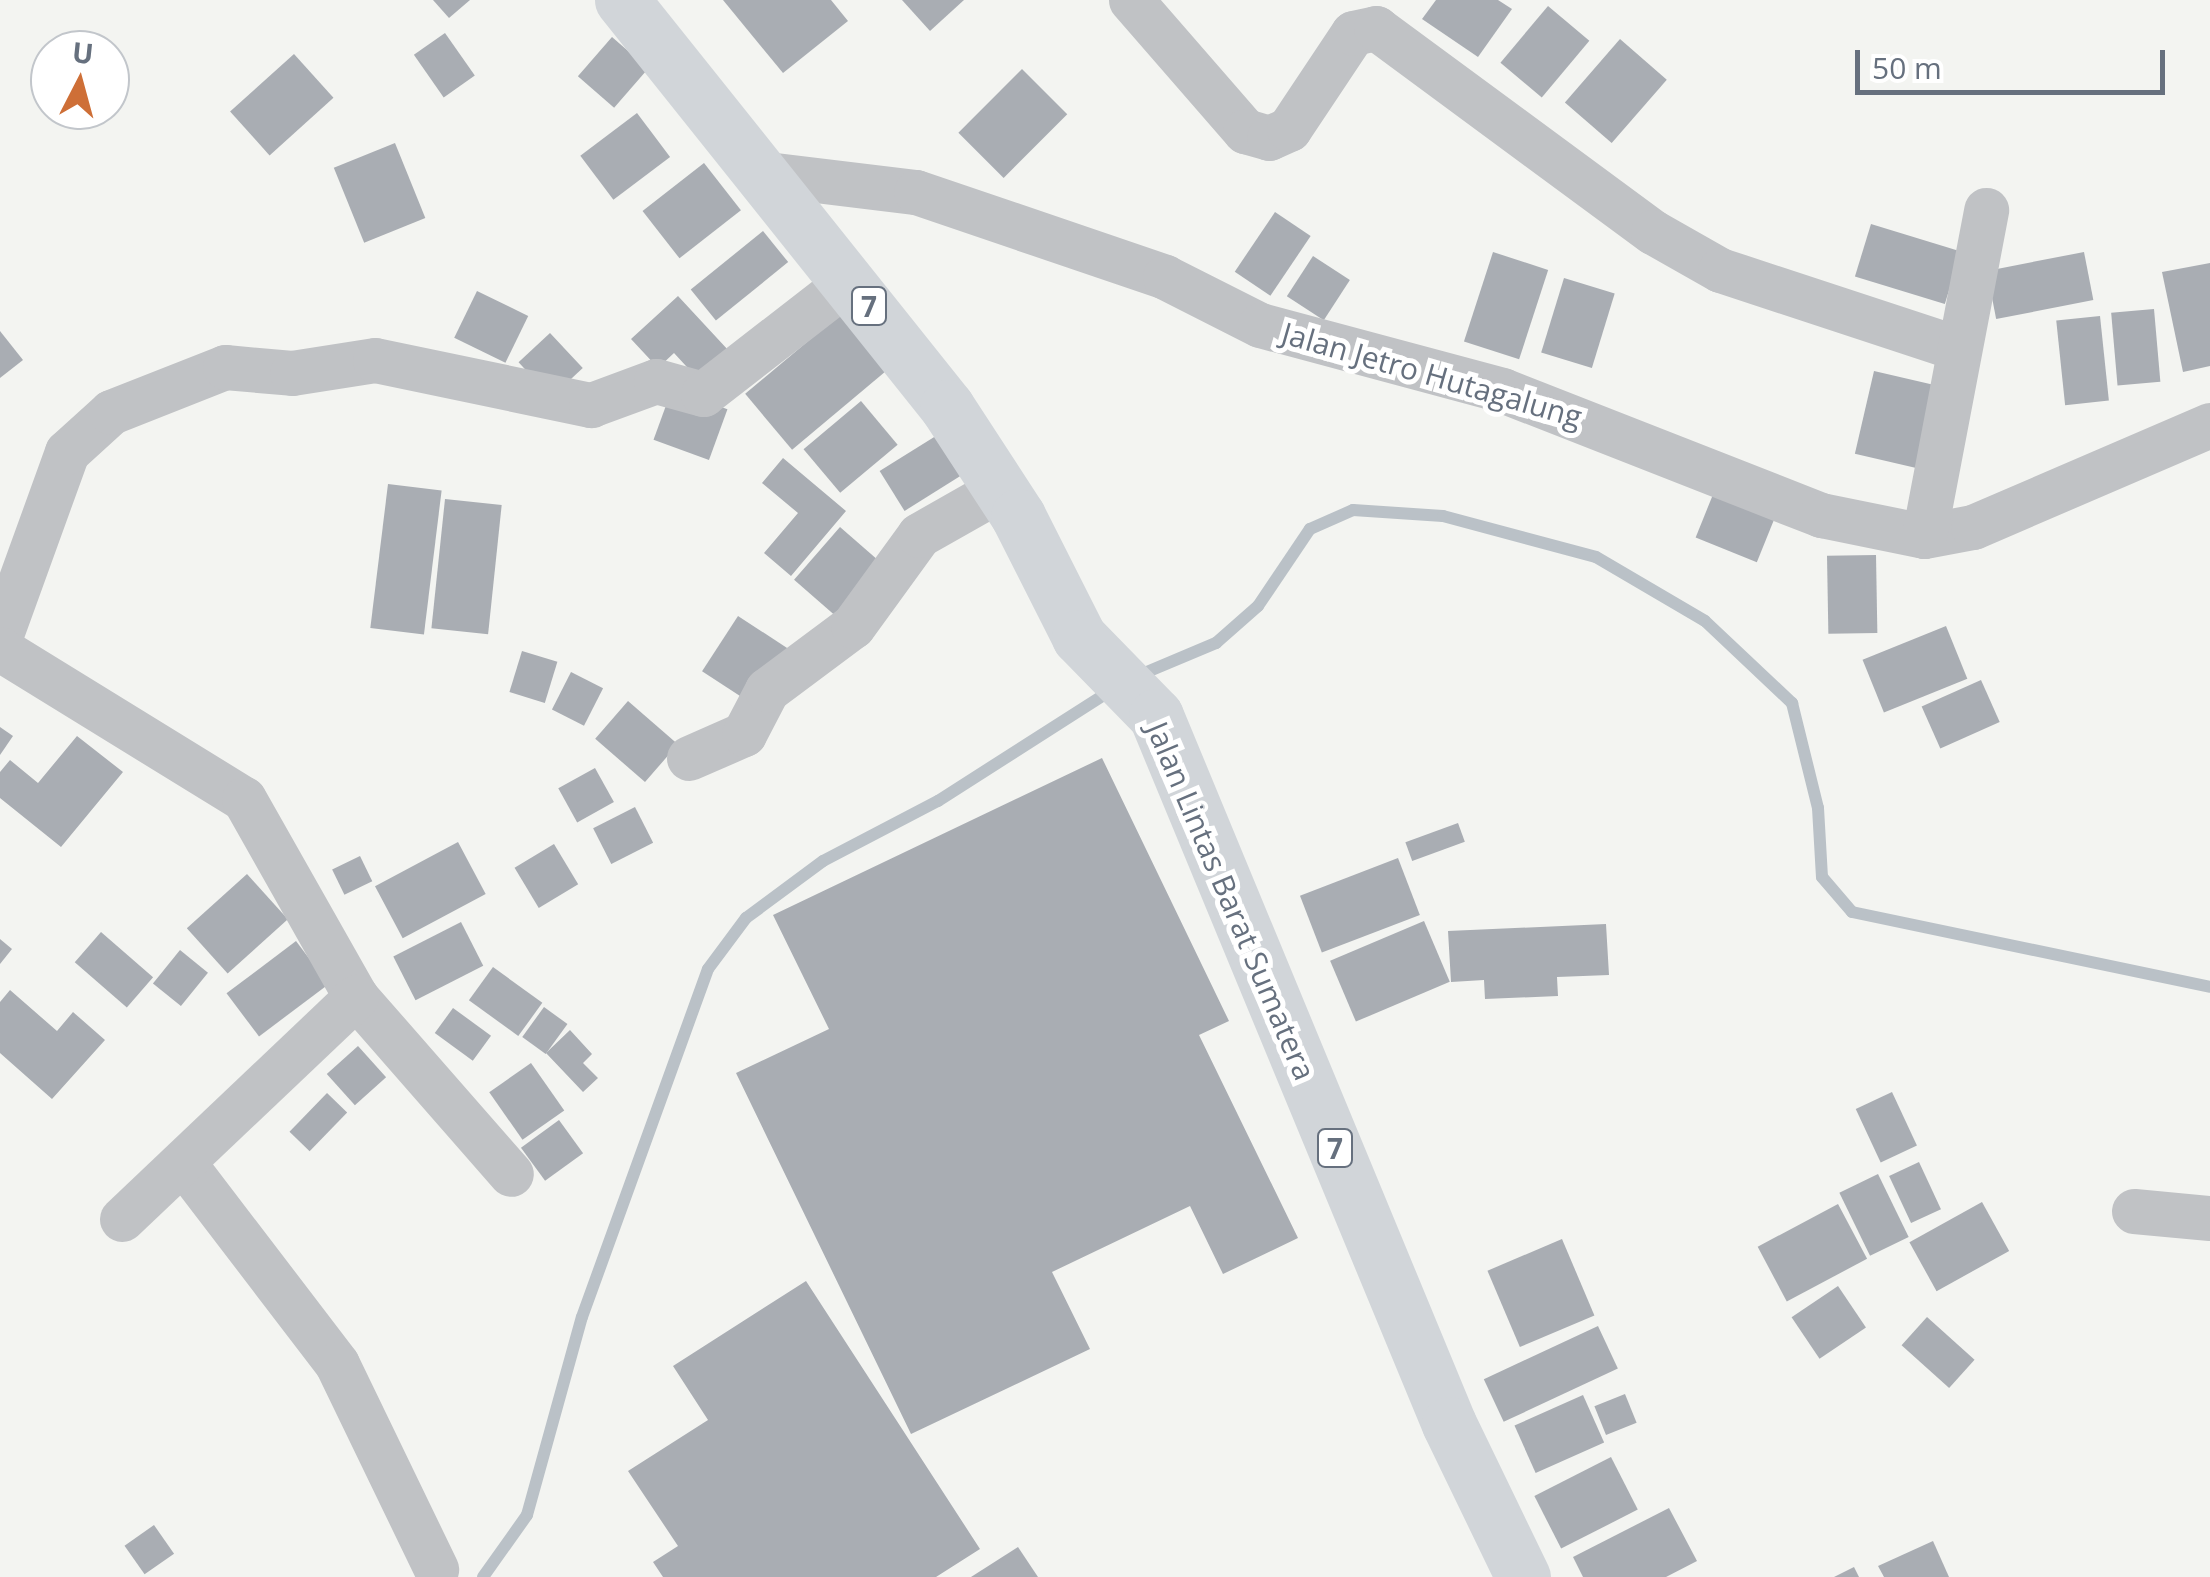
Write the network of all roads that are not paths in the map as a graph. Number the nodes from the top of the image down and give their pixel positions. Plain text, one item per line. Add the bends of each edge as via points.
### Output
1 (622, 0) edge
2 (1131, 0) edge
3 (758, 173) junction
4 (1986, 210) dead end
5 (850, 280) junction
6 (1958, 348) junction
7 (2210, 425) edge
8 (1000, 489) junction
9 (1924, 536) junction
10 (0, 636) edge
11 (0, 649) edge
12 (688, 758) dead end
13 (356, 997) junction
14 (186, 1165) junction
15 (511, 1174) dead end
16 (2134, 1211) dead end
17 (2210, 1218) edge
18 (122, 1219) dead end
19 (436, 1569) dead end
20 (1523, 1577) edge

1 - 3 highway, Jalan Lintas Barat Sumatera / 7
2 - 6 street via 1245,131 1269,138 1289,129 1353,33 1376,28 1653,232 1720,270
3 - 5 highway, Jalan Lintas Barat Sumatera / 7
3 - 9 street, Jalan Jetro Hutagalung via 916,192 1165,278 1260,325 1502,390 1822,515
4 - 6 street
5 - 8 highway, Jalan Lintas Barat Sumatera / 7
5 - 10 street via 702,394 656,381 591,406 374,360 292,373 226,367 111,412 67,452
6 - 9 street
7 - 9 street, Jalan Jetro Hutagalung via 1973,527
8 - 12 street via 919,535 853,626 767,690 744,734
8 - 20 highway, Jalan Lintas Barat Sumatera / 7 via 1079,637 1156,716 1450,1424
11 - 13 street via 244,799
13 - 14 street
13 - 15 street
14 - 18 street
14 - 19 street via 337,1364
16 - 17 street

